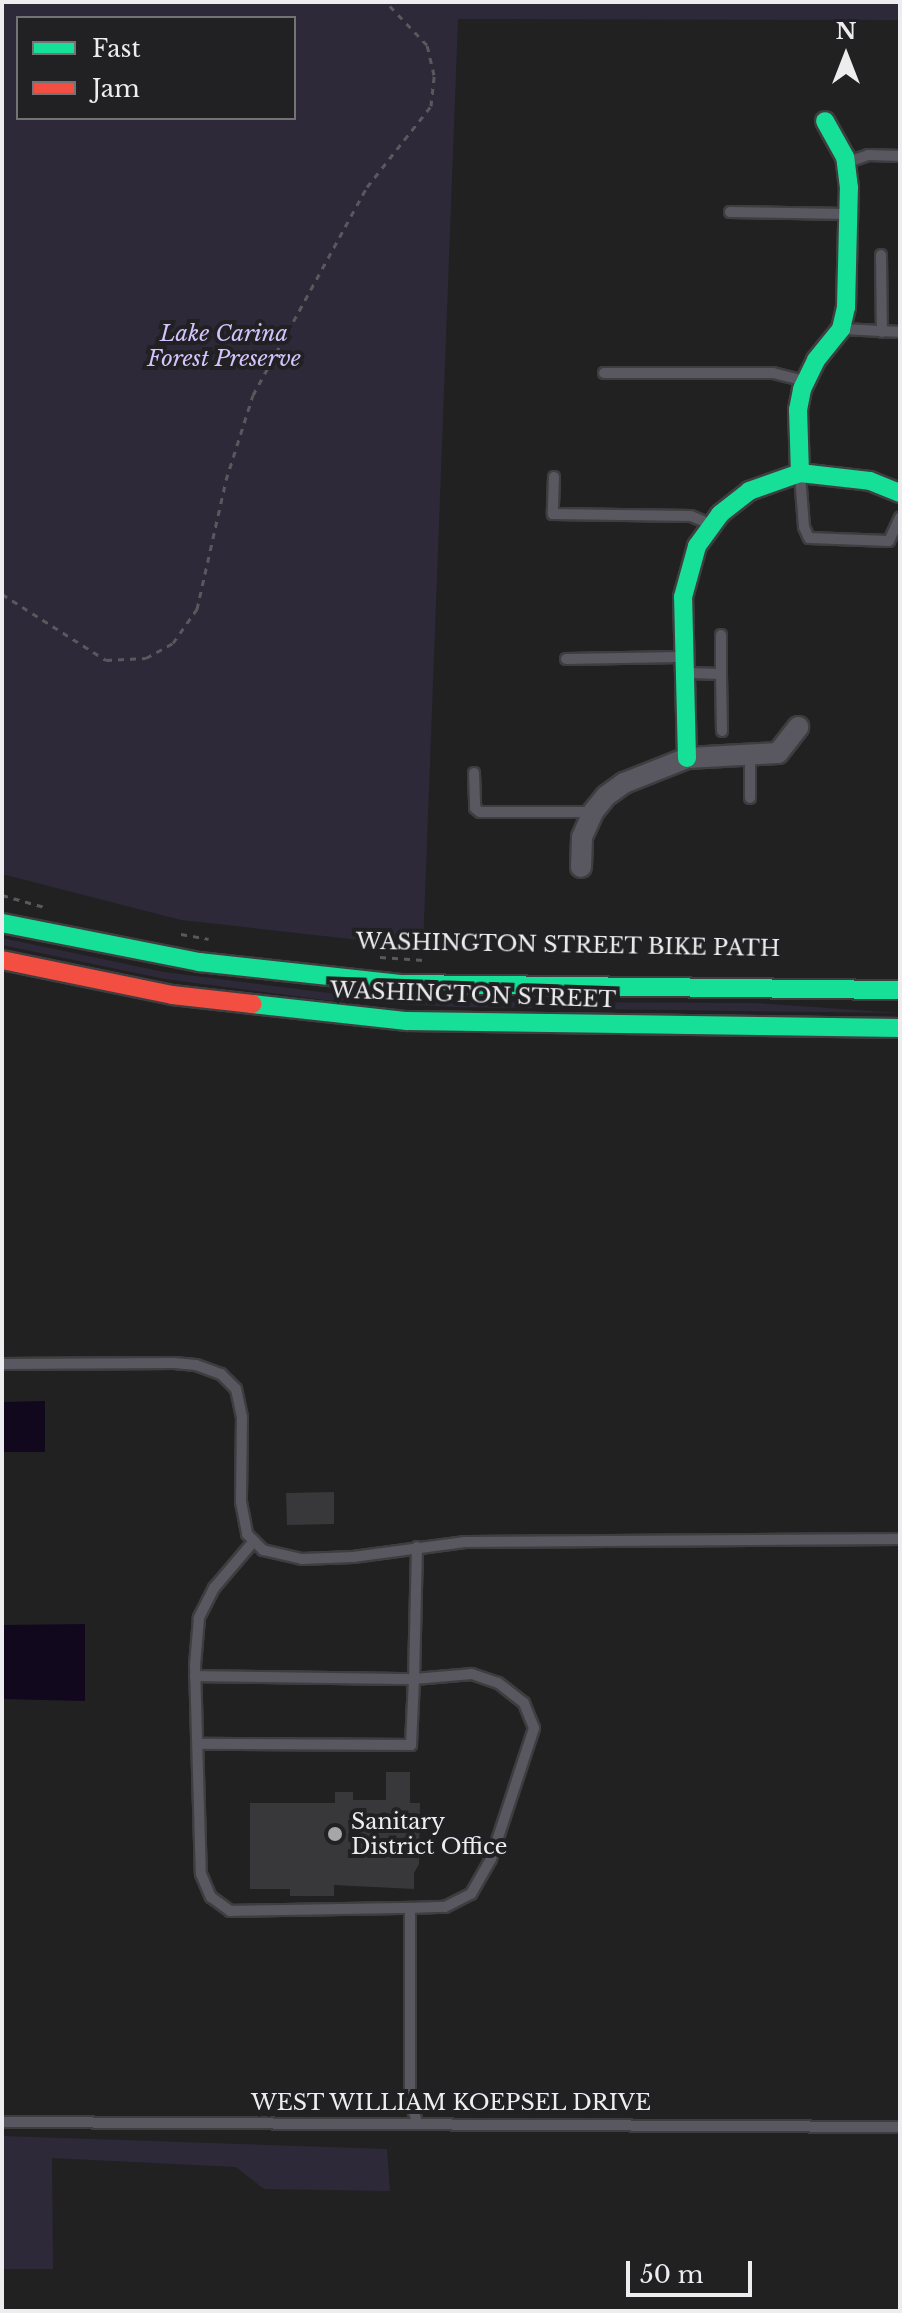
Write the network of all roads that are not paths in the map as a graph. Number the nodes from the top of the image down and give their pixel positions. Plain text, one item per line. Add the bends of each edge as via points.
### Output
1 (825, 121) dead end
2 (900, 156) edge
3 (846, 162) junction
4 (730, 212) dead end
5 (848, 214) junction
6 (881, 255) dead end
7 (841, 329) junction
8 (882, 332) junction
9 (900, 332) edge
10 (604, 373) dead end
11 (804, 381) junction
12 (800, 473) junction
13 (554, 477) dead end
14 (900, 493) edge
15 (900, 517) edge
16 (711, 525) junction
17 (721, 635) dead end
18 (566, 659) dead end
19 (683, 665) junction
20 (721, 674) junction
21 (798, 727) dead end
22 (722, 731) dead end
23 (750, 756) junction
24 (687, 758) junction
25 (474, 773) dead end
26 (750, 798) dead end
27 (593, 812) junction
28 (581, 867) dead end
29 (2, 923) edge
30 (2, 960) edge
31 (900, 990) edge
32 (900, 1028) edge
33 (2, 1364) edge
34 (900, 1539) edge
35 (254, 1541) junction
36 (417, 1547) junction
37 (195, 1676) junction
38 (414, 1679) junction
39 (198, 1744) junction
40 (410, 1908) junction
41 (2, 2122) edge
42 (417, 2122) junction
43 (900, 2127) edge

1 - 3 main road
2 - 3 lane via 868,155
3 - 5 main road
4 - 5 lane
5 - 7 main road
6 - 8 lane
7 - 8 lane
7 - 11 main road
8 - 9 lane
10 - 11 lane via 773,373
11 - 12 main road via 798,410
12 - 14 main road via 870,481
12 - 15 lane via 809,538 889,541
12 - 16 main road via 749,491
13 - 16 lane via 553,514 691,516
16 - 19 main road via 685,580
17 - 20 lane
18 - 19 lane
19 - 20 lane
19 - 24 main road
20 - 22 lane
21 - 23 street via 778,753
23 - 24 street
23 - 26 lane
24 - 27 street via 624,783
25 - 27 lane via 475,808 480,812
27 - 28 street via 582,837
29 - 31 main road, WASHINGTON STREET via 199,962 403,984
30 - 32 main road, WASHINGTON STREET via 172,995 407,1021
33 - 35 lane via 174,1363 221,1374 236,1389 242,1417 241,1502 247,1534
34 - 36 lane via 465,1542
35 - 36 lane via 263,1550 302,1559
35 - 37 lane via 214,1588 199,1618
36 - 38 lane
37 - 38 lane
37 - 39 lane
38 - 39 lane via 411,1745
38 - 40 lane via 472,1674 498,1683 524,1703 534,1728 491,1859 471,1894 445,1907
39 - 40 lane via 201,1874 211,1897 230,1911
40 - 42 lane via 410,2100
41 - 42 lane, WEST WILLIAM KOEPSEL DRIVE
42 - 43 lane, WEST WILLIAM KOEPSEL DRIVE

